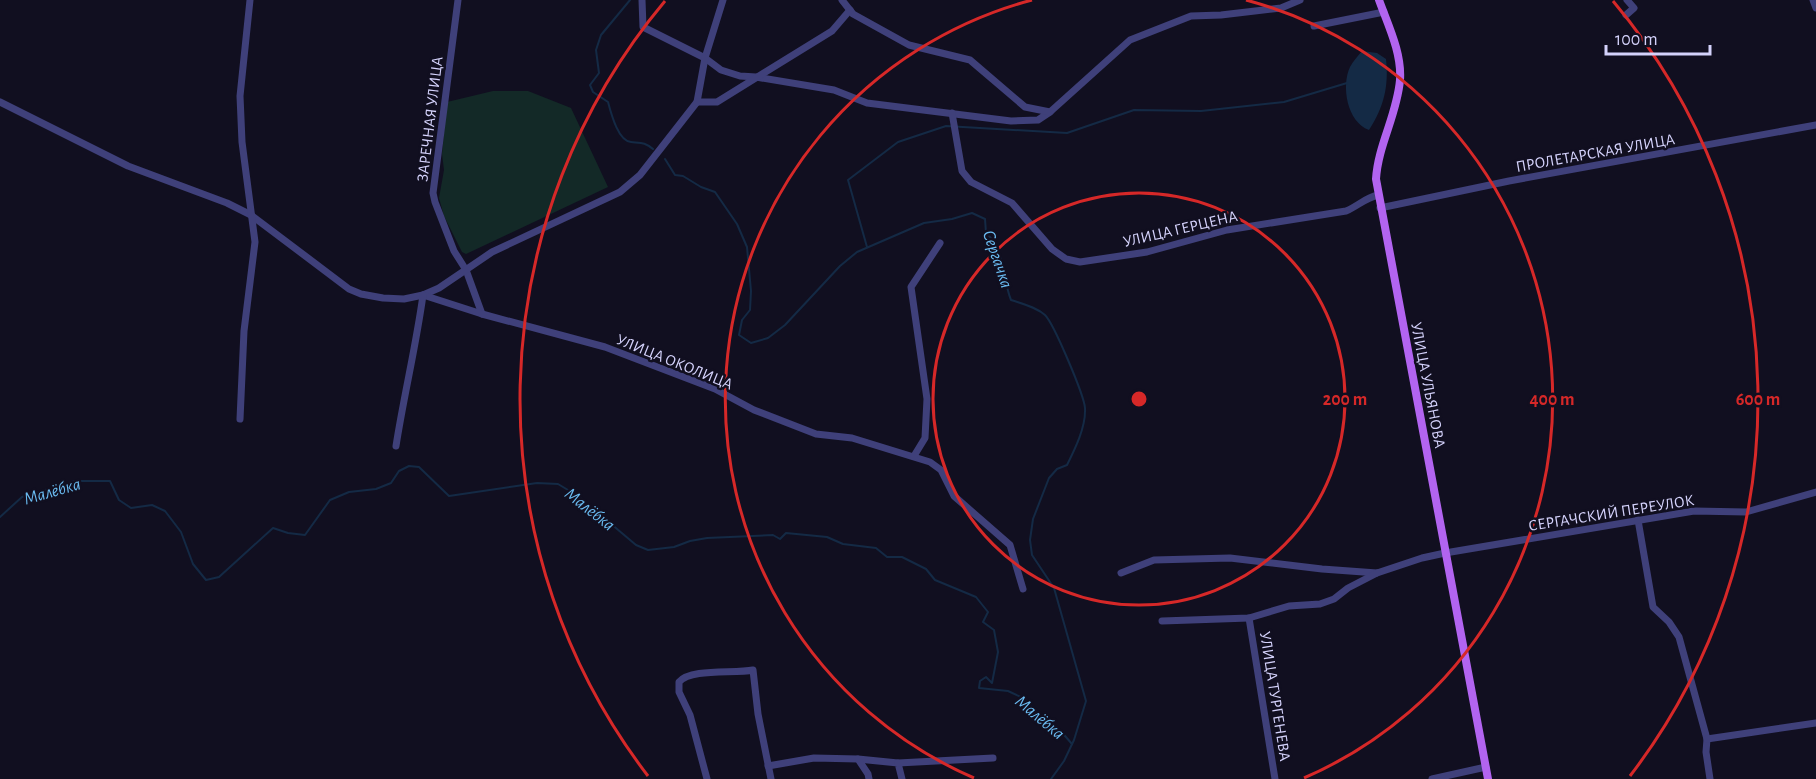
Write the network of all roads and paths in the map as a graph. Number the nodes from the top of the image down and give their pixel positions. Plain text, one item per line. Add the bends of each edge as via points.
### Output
1 (250, 0) edge
2 (458, 0) edge
3 (642, 0) edge
4 (723, 0) edge
5 (842, 0) edge
6 (1300, 0) edge
7 (1379, 0) edge
8 (1627, 0) edge
9 (1813, 0) edge
10 (1816, 8) edge
11 (850, 10) junction
12 (1384, 12) junction
13 (1626, 15) dead end
14 (1314, 26) dead end
15 (705, 58) junction
16 (756, 77) junction
17 (0, 102) edge
18 (697, 102) junction
19 (1050, 111) junction
20 (952, 113) junction
21 (1816, 125) edge
22 (1378, 195) junction
23 (1380, 208) junction
24 (251, 215) junction
25 (940, 243) dead end
26 (466, 270) junction
27 (423, 295) junction
28 (482, 314) junction
29 (240, 419) dead end
30 (396, 446) dead end
31 (914, 456) junction
32 (1816, 492) edge
33 (1638, 520) junction
34 (1445, 553) junction
35 (1121, 573) dead end
36 (1377, 573) junction
37 (1023, 589) dead end
38 (1249, 618) junction
39 (1162, 621) dead end
40 (1816, 723) edge
41 (1707, 739) junction
42 (993, 758) dead end
43 (858, 759) junction
44 (898, 763) junction
45 (768, 766) junction
46 (1486, 767) junction
47 (707, 779) edge
48 (771, 779) edge
49 (869, 779) edge
50 (902, 779) edge
51 (1275, 779) edge
52 (1432, 779) edge
53 (1488, 779) edge
54 (1710, 779) edge

1 - 24 street via 240,96
2 - 26 street, ЗАРЕЧНАЯ УЛИЦА via 434,193 454,251
3 - 15 street via 644,27
4 - 15 street
5 - 11 street
6 - 19 street via 1281,8 1191,16 1130,40
7 - 12 main road, УЛИЦА УЛЬЯНОВА
8 - 13 street via 1634,8
9 - 10 street
11 - 16 street via 832,31
11 - 19 street via 909,45 970,60 1025,107
12 - 14 street
12 - 22 main road, УЛИЦА УЛЬЯНОВА via 1400,80 1377,163
15 - 16 street via 721,70
15 - 18 street
16 - 18 street via 717,102
16 - 20 street via 834,90 867,103
17 - 24 street via 128,166
18 - 26 street via 640,175 620,192 492,252
19 - 20 street via 1038,120 1011,121
20 - 22 street, УЛИЦА ГЕРЦЕНА via 962,171 970,182 1012,203 1052,249 1066,259 1080,262 1147,252 1227,230 1346,211 1365,198
21 - 23 street, ПРОЛЕТАРСКАЯ УЛИЦА
22 - 23 main road, УЛИЦА УЛЬЯНОВА
23 - 34 main road, УЛИЦА УЛЬЯНОВА
24 - 27 street via 349,289 383,298
24 - 29 street via 255,242 244,332
25 - 31 street via 911,287 927,399 925,438
26 - 27 street
26 - 28 street, ЗАРЕЧНАЯ УЛИЦА
27 - 28 street, УЛИЦА ОКОЛИЦА
27 - 30 street
28 - 31 street, УЛИЦА ОКОЛИЦА via 605,347 715,389 754,410 816,434 852,438
31 - 37 street, УЛИЦА ОКОЛИЦА via 941,470 954,496 1010,545
32 - 33 street, СЕРГАЧСКИЙ ПЕРЕУЛОК via 1746,512 1694,511
33 - 34 street, СЕРГАЧСКИЙ ПЕРЕУЛОК
33 - 41 street via 1653,607 1679,637
34 - 36 street, СЕРГАЧСКИЙ ПЕРЕУЛОК
34 - 46 main road, УЛИЦА УЛЬЯНОВА
35 - 36 street via 1154,560 1230,558
36 - 38 street via 1320,604 1289,606
38 - 39 street
38 - 51 street, УЛИЦА ТУРГЕНЕВА
40 - 41 street
41 - 54 street
42 - 44 street
43 - 44 street
43 - 45 street via 814,758
43 - 49 street
44 - 50 street
45 - 47 street via 753,670 692,674 679,682 679,692 690,715
45 - 48 street
46 - 52 street
46 - 53 main road, УЛИЦА УЛЬЯНОВА

